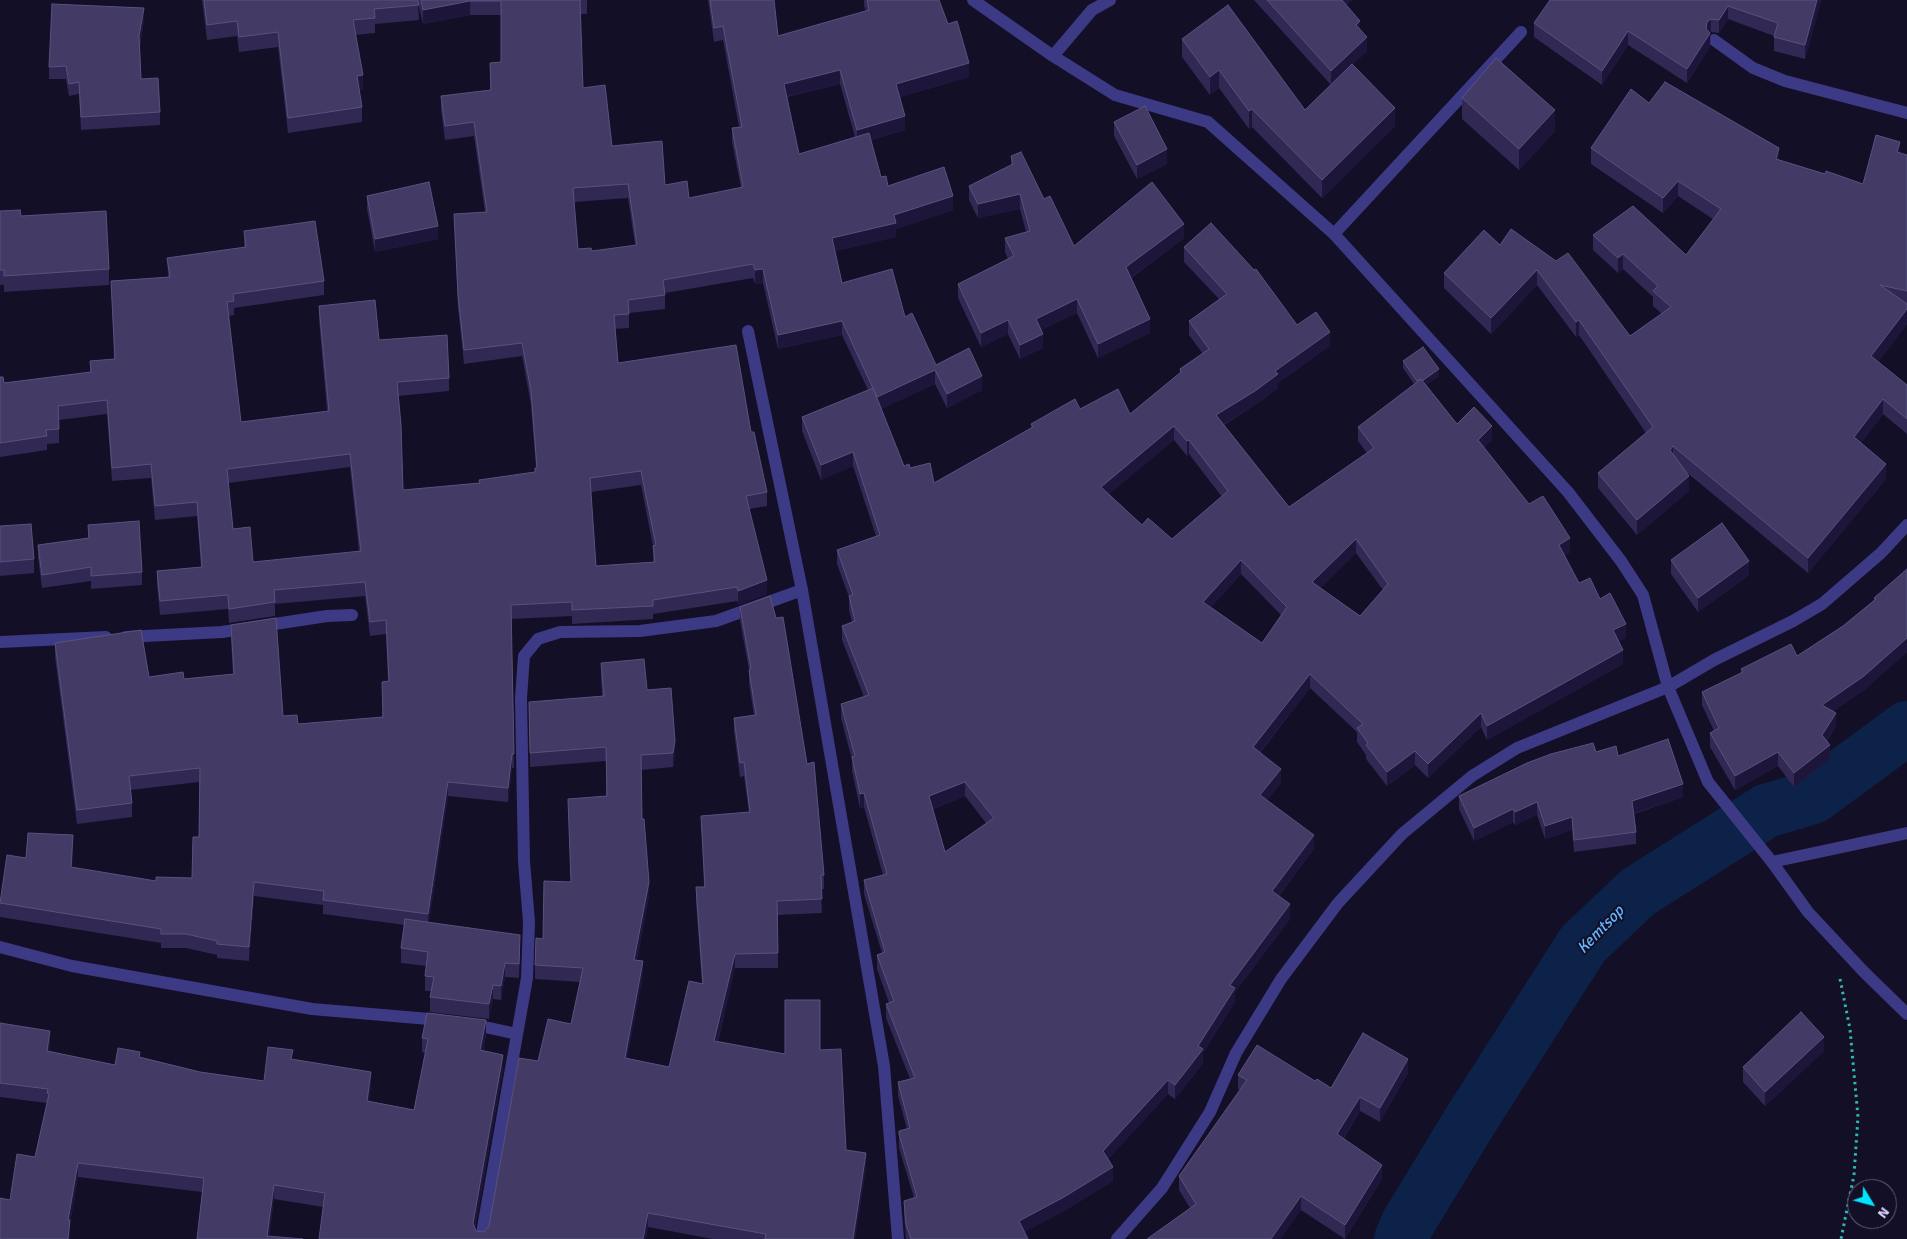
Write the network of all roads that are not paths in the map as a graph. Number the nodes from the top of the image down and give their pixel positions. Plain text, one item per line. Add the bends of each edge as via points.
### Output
1 (973, 0) edge
2 (1110, 0) edge
3 (1520, 32) dead end
4 (1714, 40) dead end
5 (1053, 56) junction
6 (1907, 113) edge
7 (1334, 234) junction
8 (748, 331) dead end
9 (1907, 524) edge
10 (802, 590) junction
11 (352, 615) dead end
12 (0, 642) edge
13 (1668, 687) junction
14 (1907, 833) edge
15 (1772, 862) junction
16 (0, 946) edge
17 (1907, 1014) edge
18 (518, 1034) junction
19 (481, 1239) edge
20 (898, 1239) edge
21 (1117, 1239) edge

1 - 5 street
2 - 5 street via 1092,10
3 - 7 street
4 - 6 street via 1753,68 1785,81
5 - 7 street via 1115,95 1208,122
7 - 13 street via 1568,492 1621,560 1643,595
8 - 10 street
9 - 13 street via 1881,553 1822,604
10 - 18 street via 716,621 640,631 560,632 538,639 524,656 521,698 524,861 529,922 527,978
10 - 20 street via 884,1066
11 - 12 street via 222,632
13 - 15 street via 1708,782
13 - 21 street via 1517,748 1472,776 1402,834 1338,904 1281,979 1236,1053 1210,1112 1162,1188
14 - 15 street
15 - 17 street via 1808,912
16 - 18 street via 72,966 312,1009 455,1022
18 - 19 street

